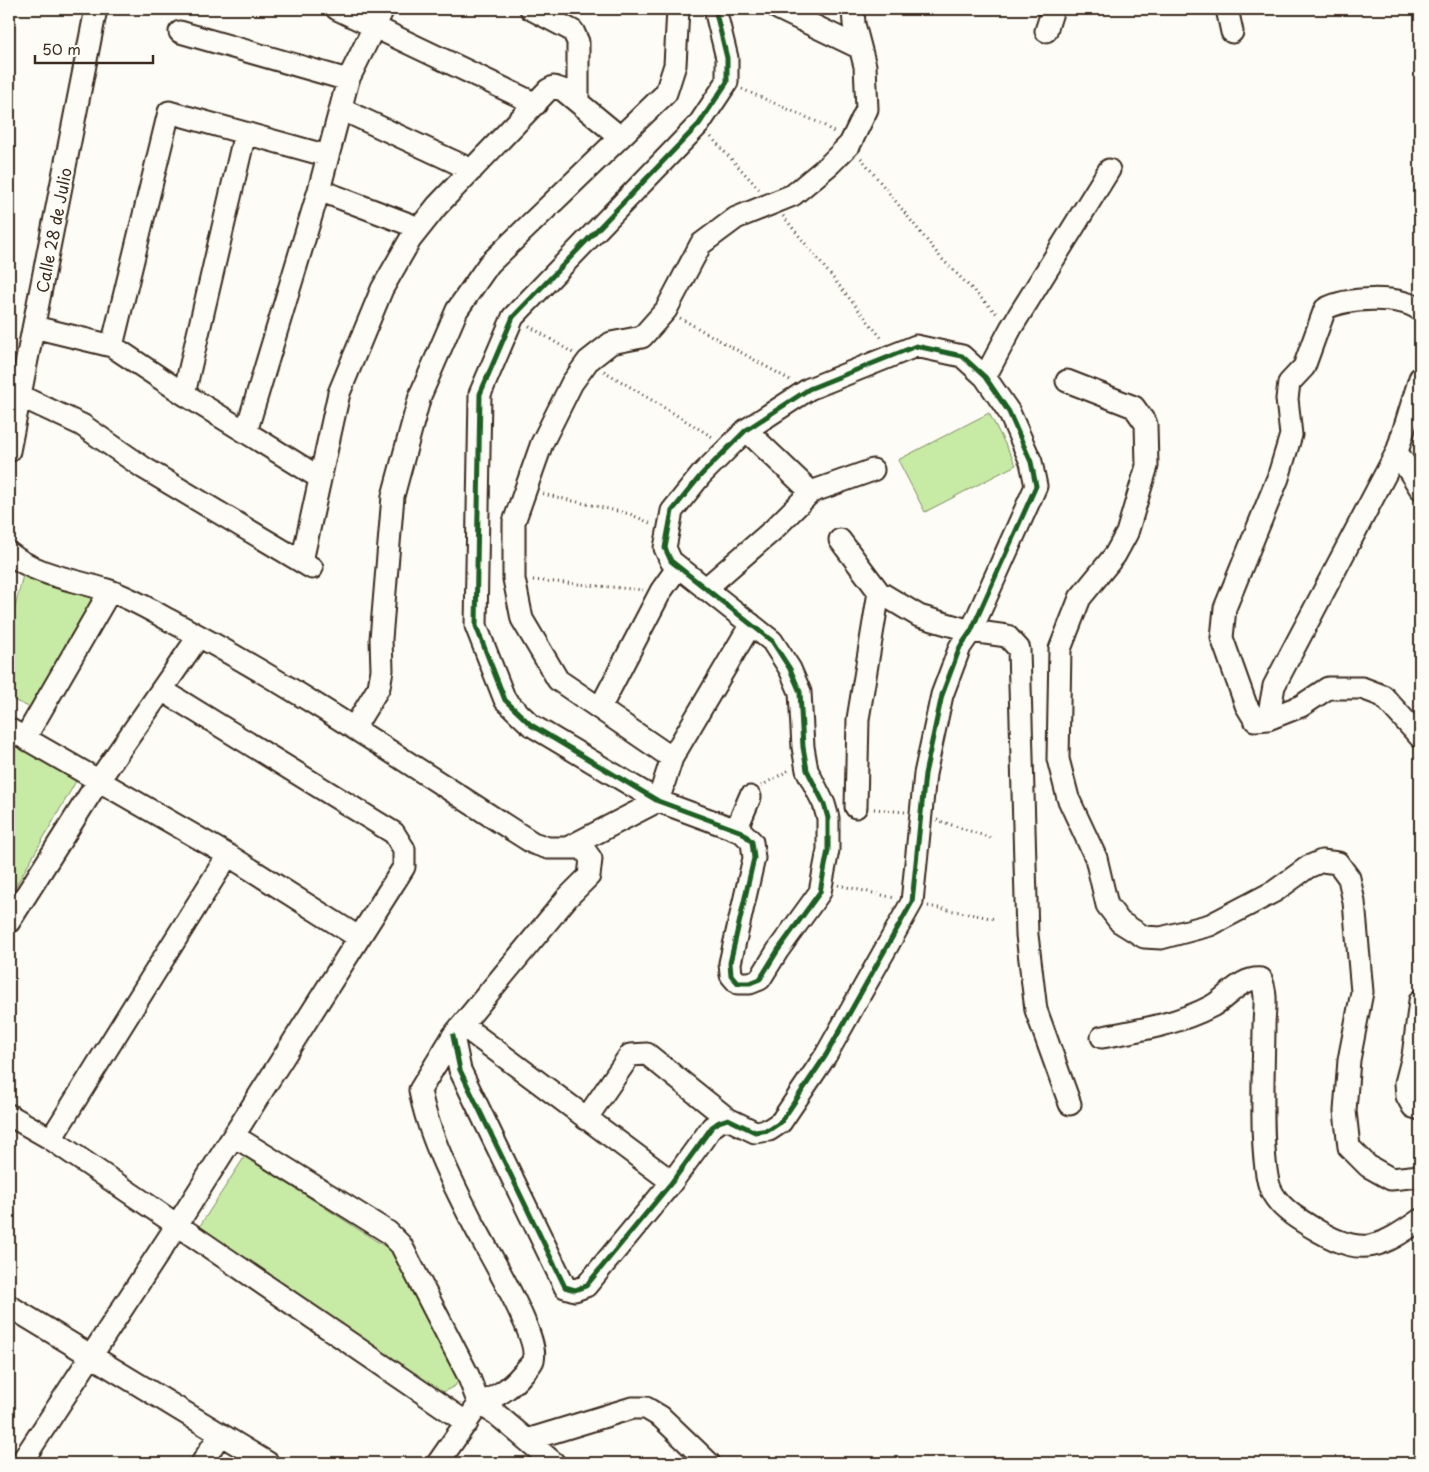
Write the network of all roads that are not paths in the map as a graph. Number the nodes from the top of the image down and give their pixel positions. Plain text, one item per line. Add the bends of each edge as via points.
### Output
1 (96, 9) edge
2 (337, 9) edge
3 (531, 9) edge
4 (678, 9) edge
5 (715, 9) edge
6 (779, 9) edge
7 (853, 9) edge
8 (1053, 9) edge
9 (1227, 9) edge
10 (379, 17) edge
11 (1046, 31) dead end
12 (180, 32) dead end
13 (1232, 32) dead end
14 (858, 47) junction
15 (348, 80) junction
16 (578, 101) junction
17 (536, 104) junction
18 (341, 109) junction
19 (245, 133) junction
20 (620, 137) junction
21 (328, 156) junction
22 (472, 170) junction
23 (1109, 170) dead end
24 (319, 190) junction
25 (419, 228) junction
26 (1420, 310) edge
27 (34, 327) junction
28 (112, 346) junction
29 (985, 377) junction
30 (1420, 378) edge
31 (1067, 382) dead end
32 (184, 394) junction
33 (20, 396) junction
34 (746, 430) junction
35 (246, 432) junction
36 (9, 452) edge
37 (1397, 452) junction
38 (873, 470) dead end
39 (320, 478) junction
40 (1420, 488) edge
41 (812, 492) junction
42 (840, 540) dead end
43 (9, 553) edge
44 (678, 567) junction
45 (705, 589) junction
46 (110, 591) junction
47 (879, 592) junction
48 (751, 624) junction
49 (971, 631) junction
50 (199, 636) junction
51 (162, 690) junction
52 (600, 708) junction
53 (1268, 719) junction
54 (354, 728) junction
55 (17, 733) edge
56 (1420, 737) edge
57 (672, 758) junction
58 (99, 780) junction
59 (750, 797) road end
60 (658, 802) junction
61 (856, 807) dead end
62 (736, 830) junction
63 (569, 847) junction
64 (228, 854) junction
65 (9, 922) edge
66 (358, 938) junction
67 (1420, 1001) edge
68 (458, 1031) junction
69 (1102, 1037) dead end
70 (1070, 1104) dead end
71 (1418, 1105) edge
72 (9, 1115) edge
73 (586, 1119) junction
74 (728, 1120) junction
75 (234, 1136) junction
76 (51, 1139) junction
77 (1420, 1176) edge
78 (672, 1182) junction
79 (1420, 1220) edge
80 (177, 1225) junction
81 (9, 1306) edge
82 (92, 1357) junction
83 (479, 1404) junction
84 (468, 1423) junction
85 (220, 1434) junction
86 (527, 1440) junction
87 (22, 1463) edge
88 (202, 1463) edge
89 (268, 1463) edge
90 (438, 1463) edge
91 (554, 1463) edge
92 (709, 1463) edge

1 - 27 street, Calle 28 de Julio
2 - 10 street
3 - 16 street via 565,25 576,36
4 - 20 street via 675,64 666,93
5 - 60 street via 727,58 727,82 699,124 513,317 480,394 476,626 506,700 531,725
6 - 14 street
7 - 14 street
8 - 11 street
9 - 13 street
10 - 15 street
10 - 17 street
12 - 15 street
14 - 52 street via 865,66 867,109 850,144 830,166 793,195 736,218 701,244 666,310 642,337 611,343 588,361 572,383 542,443 514,522 514,579 522,619 558,680
15 - 18 street
16 - 17 street via 554,87
16 - 20 street
17 - 22 street
18 - 21 street
18 - 22 street
19 - 21 street
19 - 28 street via 169,112
19 - 32 street
20 - 54 street via 489,264 457,310 420,396 393,496 379,688
21 - 24 street
22 - 25 street
23 - 29 street via 1011,328
24 - 25 street
24 - 35 street
25 - 39 street via 382,289 339,393
26 - 53 street via 1403,301 1386,299 1337,302 1325,309 1304,367 1289,383 1287,399 1291,435 1278,478 1225,608 1222,638 1246,705 1255,720
27 - 28 street
27 - 33 street, Calle 28 de Julio
28 - 32 street
29 - 34 street via 962,356 916,346 809,389
29 - 49 street via 1009,412 1031,462 1036,486
30 - 37 street
31 - 77 street via 1134,407 1146,424 1147,466 1127,533 1115,555 1080,598 1060,649 1058,759 1068,798 1096,858 1107,905 1120,922 1144,937 1162,938 1210,925 1276,892 1322,861 1338,863 1349,878 1354,902 1362,992 1349,1060 1345,1111 1349,1147 1368,1166 1391,1180
32 - 35 street
33 - 36 street, Calle 28 de Julio
33 - 39 street via 82,425 144,468 307,565
34 - 41 street
34 - 44 street via 727,447 672,511 665,548
35 - 39 street
37 - 40 street
37 - 53 street via 1274,686
38 - 41 street
41 - 45 street
42 - 47 street
43 - 46 street via 53,575
44 - 45 street
44 - 52 street
45 - 48 street
46 - 50 street
46 - 55 street
47 - 49 street via 919,616
47 - 61 street via 858,719
48 - 57 street
48 - 62 street via 772,641 800,692 805,761 828,818 828,850 820,892 760,979 750,983 738,983 731,975 730,963 754,858 752,842
49 - 70 street via 1007,636 1018,649 1027,935 1036,1010
49 - 74 street via 960,647 942,695 925,774 912,902 826,1055 781,1122 768,1130 755,1132
50 - 51 street
50 - 54 street
51 - 58 street
51 - 66 street via 394,833 404,849 404,867
52 - 57 street
53 - 56 street via 1301,706 1328,688 1362,688 1383,696
54 - 63 street via 534,843 548,848
55 - 58 street
57 - 60 street
58 - 64 street
58 - 65 street
59 - 62 street
60 - 62 street
60 - 63 street
63 - 68 street via 583,848 591,858 590,876 567,898
64 - 66 street
64 - 76 street
66 - 75 street
67 - 71 street via 1406,1082 1407,1096
68 - 73 street
68 - 78 street via 460,1070 565,1287 576,1290 586,1286
68 - 83 street via 420,1090 424,1114 472,1222 521,1315 535,1350 533,1361 512,1386
69 - 79 street via 1193,1016 1215,1005 1246,981 1261,979 1266,997 1264,1158 1272,1193 1312,1227 1354,1246 1371,1247
72 - 76 street
73 - 74 street via 630,1055 638,1053 647,1054
73 - 78 street
74 - 78 street via 712,1127
75 - 80 street
75 - 83 street via 388,1232 401,1245 468,1375
76 - 80 street
80 - 82 street
80 - 84 street
81 - 82 street
82 - 85 street
82 - 87 street
83 - 84 street
83 - 86 street
84 - 90 street
85 - 88 street
85 - 89 street
86 - 91 street
86 - 92 street via 632,1408 646,1408 661,1417

